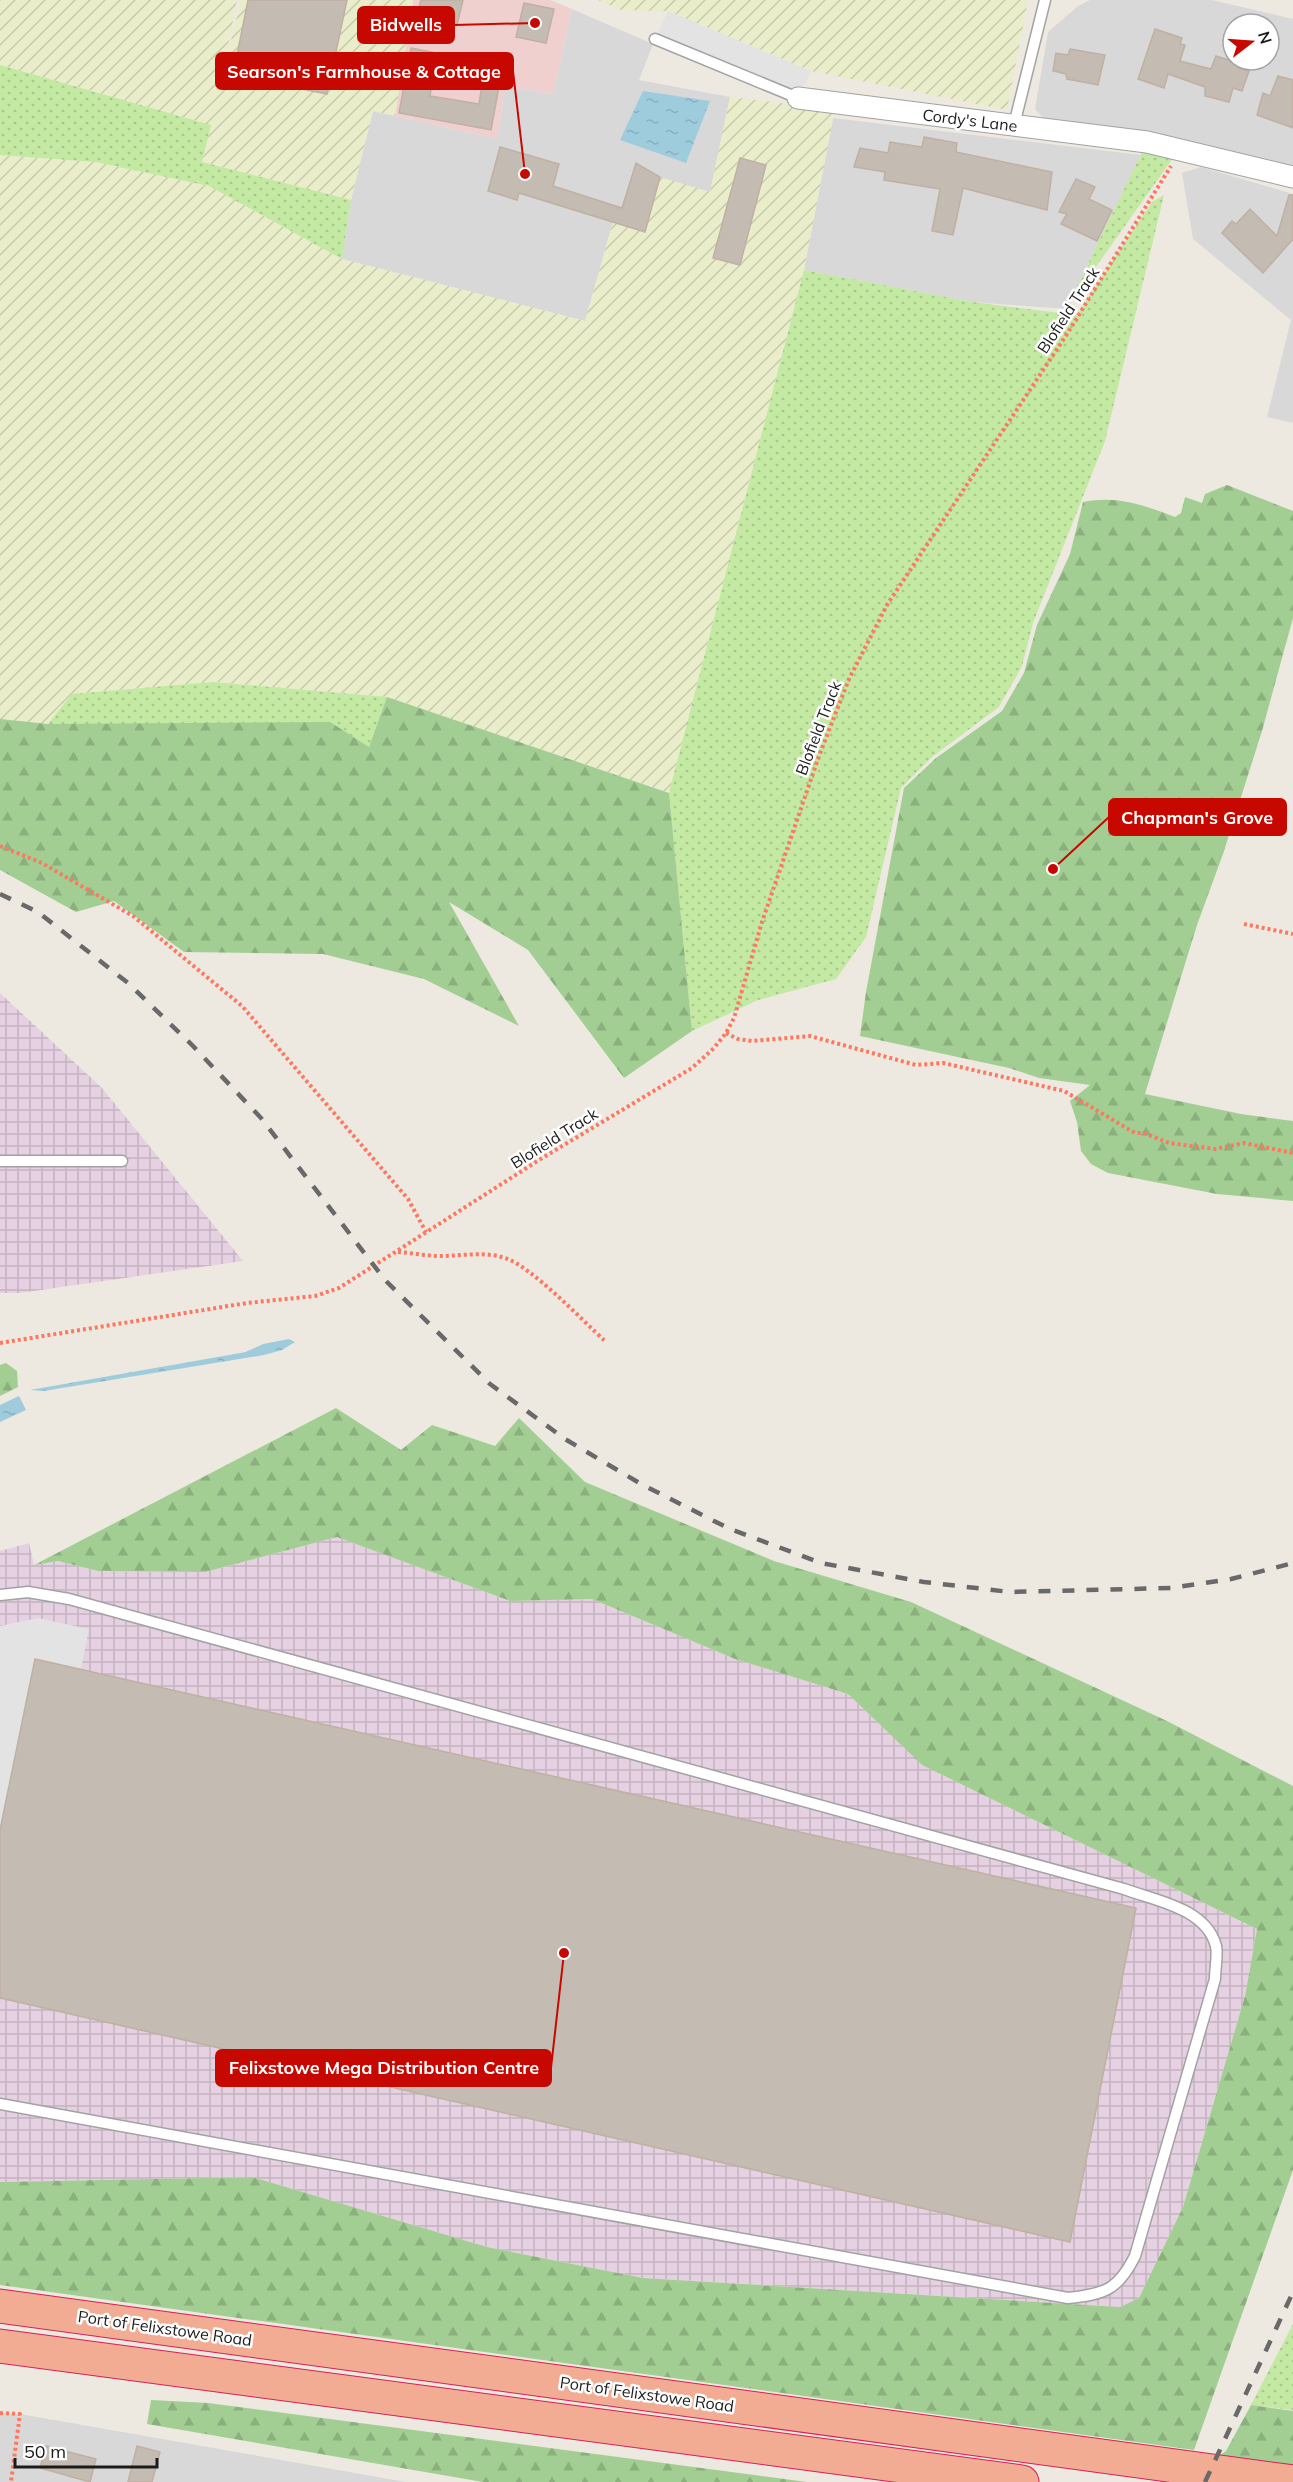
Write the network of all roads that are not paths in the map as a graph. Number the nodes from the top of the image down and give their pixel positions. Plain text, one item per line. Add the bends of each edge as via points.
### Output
1 (1047, 1) edge
2 (655, 39) dead end
3 (798, 98) joint
4 (1014, 125) junction
5 (1293, 177) edge
6 (0, 1161) edge
7 (122, 1161) dead end
8 (0, 1595) edge
9 (0, 2104) edge
10 (0, 2306) edge
11 (0, 2346) edge
12 (1022, 2482) edge
13 (1293, 2482) edge

1 - 4 lane
2 - 3 lane, Cordy's Lane
3 - 4 street, Cordy's Lane
4 - 5 street, Cordy's Lane via 1147,142
6 - 7 lane
8 - 9 lane via 28,1592 69,1599 1124,1889 1190,1912 1209,1929 1216,1948 1215,1978 1135,2256 1115,2286 1095,2295 1068,2298
10 - 13 highway, Port of Felixstowe Road
11 - 12 highway

